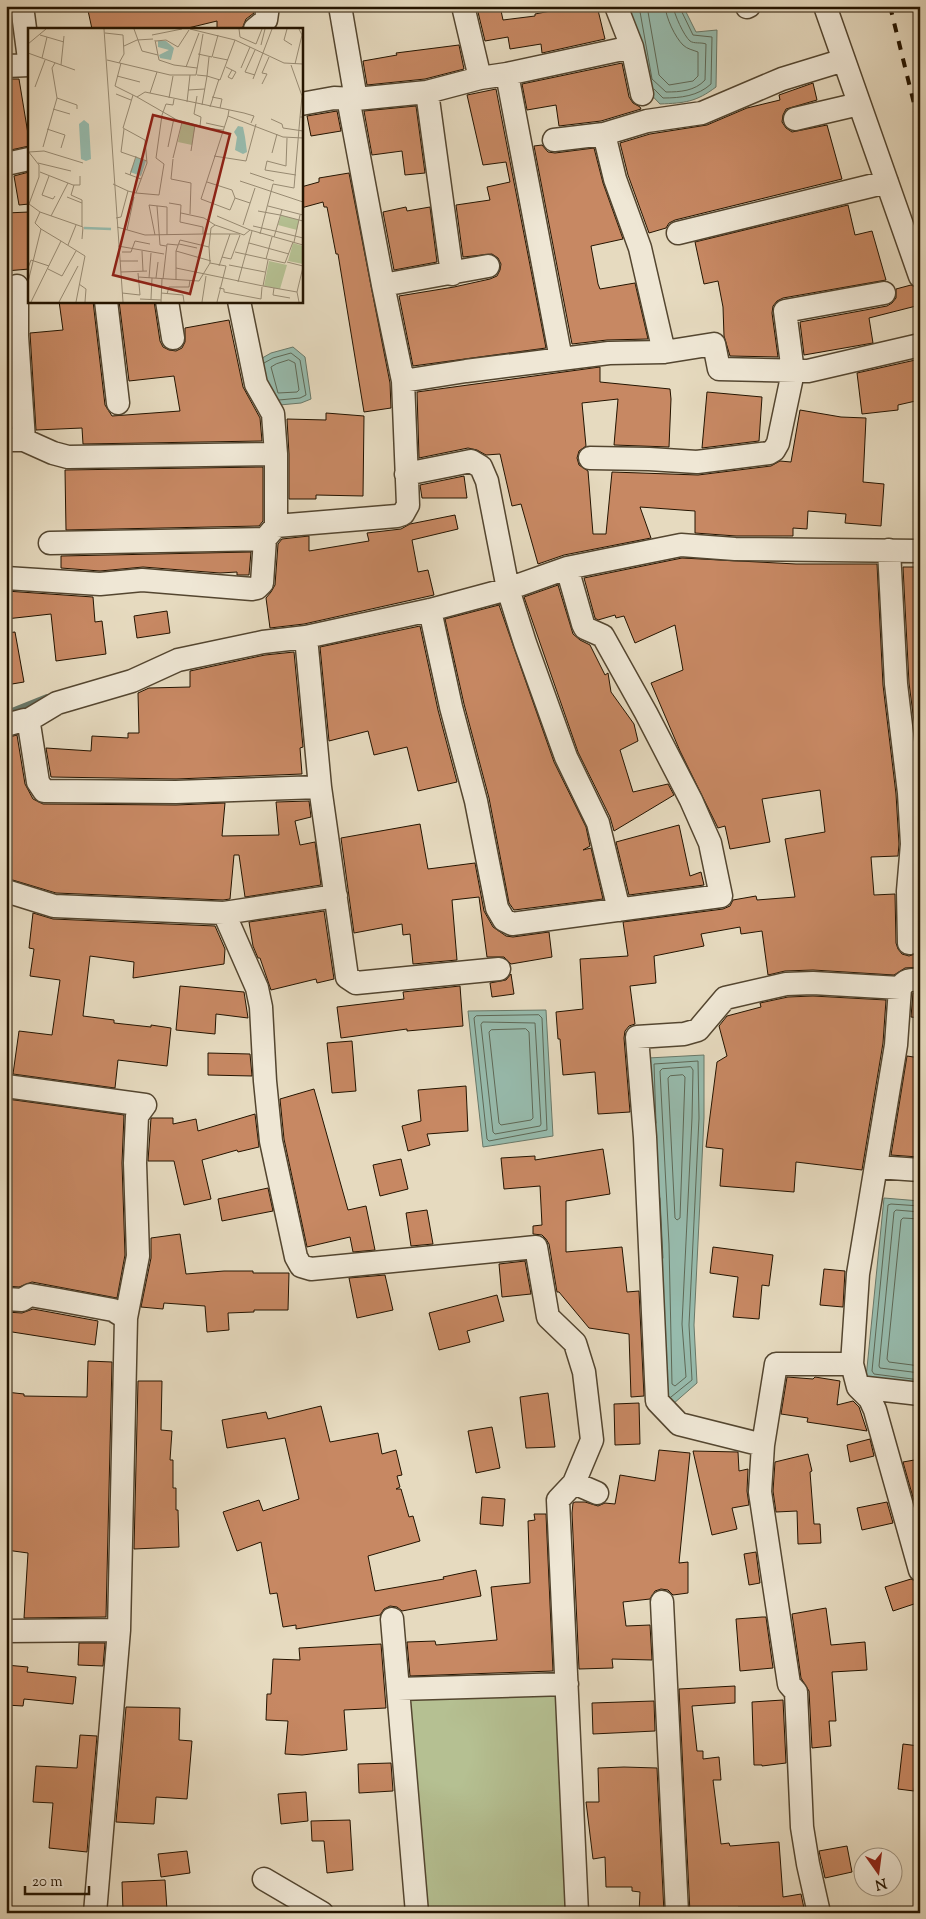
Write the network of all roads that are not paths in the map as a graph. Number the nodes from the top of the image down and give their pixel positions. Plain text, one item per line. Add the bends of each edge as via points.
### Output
1 (22, 6) edge
2 (268, 6) edge
3 (340, 6) edge
4 (463, 6) edge
5 (616, 6) edge
6 (825, 6) edge
7 (256, 28) edge
8 (632, 46) junction
9 (28, 51) edge
10 (844, 60) junction
11 (28, 65) edge
12 (6, 66) edge
13 (507, 74) junction
14 (480, 78) junction
15 (427, 92) junction
16 (642, 94) dead end
17 (352, 99) junction
18 (302, 104) edge
19 (859, 104) junction
20 (796, 119) dead end
21 (604, 134) junction
22 (554, 140) dead end
23 (28, 160) edge
24 (6, 164) edge
25 (887, 182) junction
26 (678, 233) dead end
27 (488, 266) dead end
28 (452, 274) junction
29 (920, 276) edge
30 (383, 285) junction
31 (17, 286) edge
32 (884, 293) dead end
33 (106, 302) edge
34 (167, 302) edge
35 (239, 302) edge
36 (173, 338) dead end
37 (920, 345) edge
38 (664, 352) junction
39 (561, 359) junction
40 (793, 372) junction
41 (403, 380) junction
42 (118, 404) dead end
43 (15, 440) edge
44 (276, 454) junction
45 (590, 458) dead end
46 (406, 474) junction
47 (270, 532) junction
48 (50, 543) dead end
49 (889, 550) junction
50 (920, 551) edge
51 (567, 568) junction
52 (6, 578) edge
53 (508, 589) junction
54 (430, 610) junction
55 (306, 636) junction
56 (17, 723) edge
57 (320, 787) junction
58 (6, 891) edge
59 (336, 896) junction
60 (619, 910) junction
61 (224, 913) junction
62 (909, 943) dead end
63 (499, 969) dead end
64 (910, 984) edge
65 (6, 1086) edge
66 (876, 1167) junction
67 (920, 1170) edge
68 (6, 1299) edge
69 (126, 1318) junction
70 (852, 1364) junction
71 (858, 1387) junction
72 (920, 1394) edge
73 (763, 1445) junction
74 (574, 1483) junction
75 (597, 1493) dead end
76 (920, 1570) edge
77 (662, 1602) dead end
78 (392, 1619) dead end
79 (119, 1630) junction
80 (6, 1631) edge
81 (567, 1684) junction
82 (398, 1689) junction
83 (264, 1879) dead end
84 (95, 1913) edge
85 (322, 1913) edge
86 (417, 1913) edge
87 (577, 1913) edge
88 (677, 1913) edge
89 (819, 1913) edge

1 - 9 street
2 - 7 street via 266,20
3 - 17 street
4 - 14 street
5 - 8 street
6 - 10 street
8 - 13 street
8 - 16 street
10 - 19 street
10 - 21 street via 782,78 702,112 647,121
11 - 12 street
13 - 14 street
13 - 39 street
14 - 15 street
15 - 17 street
15 - 28 street
17 - 18 street via 334,98
17 - 30 street
19 - 20 street
19 - 25 street
21 - 22 street
21 - 38 street via 614,179 640,248
23 - 24 street
25 - 26 street
25 - 29 street
27 - 28 street
28 - 30 street
30 - 41 street
31 - 43 street
32 - 40 street via 785,311
33 - 42 street
34 - 36 street
35 - 44 street via 256,384 273,414
37 - 40 street
38 - 39 street via 610,353
38 - 40 street via 714,344 719,369
39 - 41 street
40 - 45 street via 778,443 768,453 697,462
41 - 46 street
43 - 44 street via 68,457
44 - 47 street
46 - 47 street via 408,504 403,514
46 - 53 street via 471,462 481,467 487,481
47 - 48 street
47 - 52 street via 262,583 252,589 142,580 100,584
49 - 50 street
49 - 51 street via 735,549 681,545
49 - 62 street via 896,684 910,792
51 - 53 street
51 - 60 street via 585,628 603,636 691,800 710,843 721,896
53 - 54 street
53 - 60 street via 566,757 598,824
54 - 55 street
54 - 60 street via 500,915 512,924
55 - 56 street via 178,660 132,681 58,703
55 - 57 street
56 - 57 street via 44,791 176,792
57 - 59 street
58 - 61 street via 54,906
59 - 61 street
59 - 63 street via 347,977 352,982
61 - 74 street via 257,988 272,1141 296,1257 301,1266 311,1270 536,1247 548,1317 575,1343 584,1372 592,1440
64 - 66 street via 896,1045
64 - 73 street via 786,984 726,998 698,1030 637,1037 645,1137 657,1401 679,1424
65 - 69 street via 146,1105 137,1116 134,1163 138,1256
66 - 67 street
66 - 70 street via 858,1274
68 - 69 street via 22,1300 30,1295 113,1310
69 - 79 street
70 - 71 street
70 - 73 street via 776,1364
71 - 72 street
71 - 76 street via 870,1399 875,1410
73 - 89 street via 760,1492 790,1684 796,1692 802,1827
74 - 75 street
74 - 81 street via 558,1500
77 - 88 street
78 - 82 street
79 - 80 street
79 - 84 street
81 - 82 street
81 - 87 street
82 - 86 street
83 - 85 street

